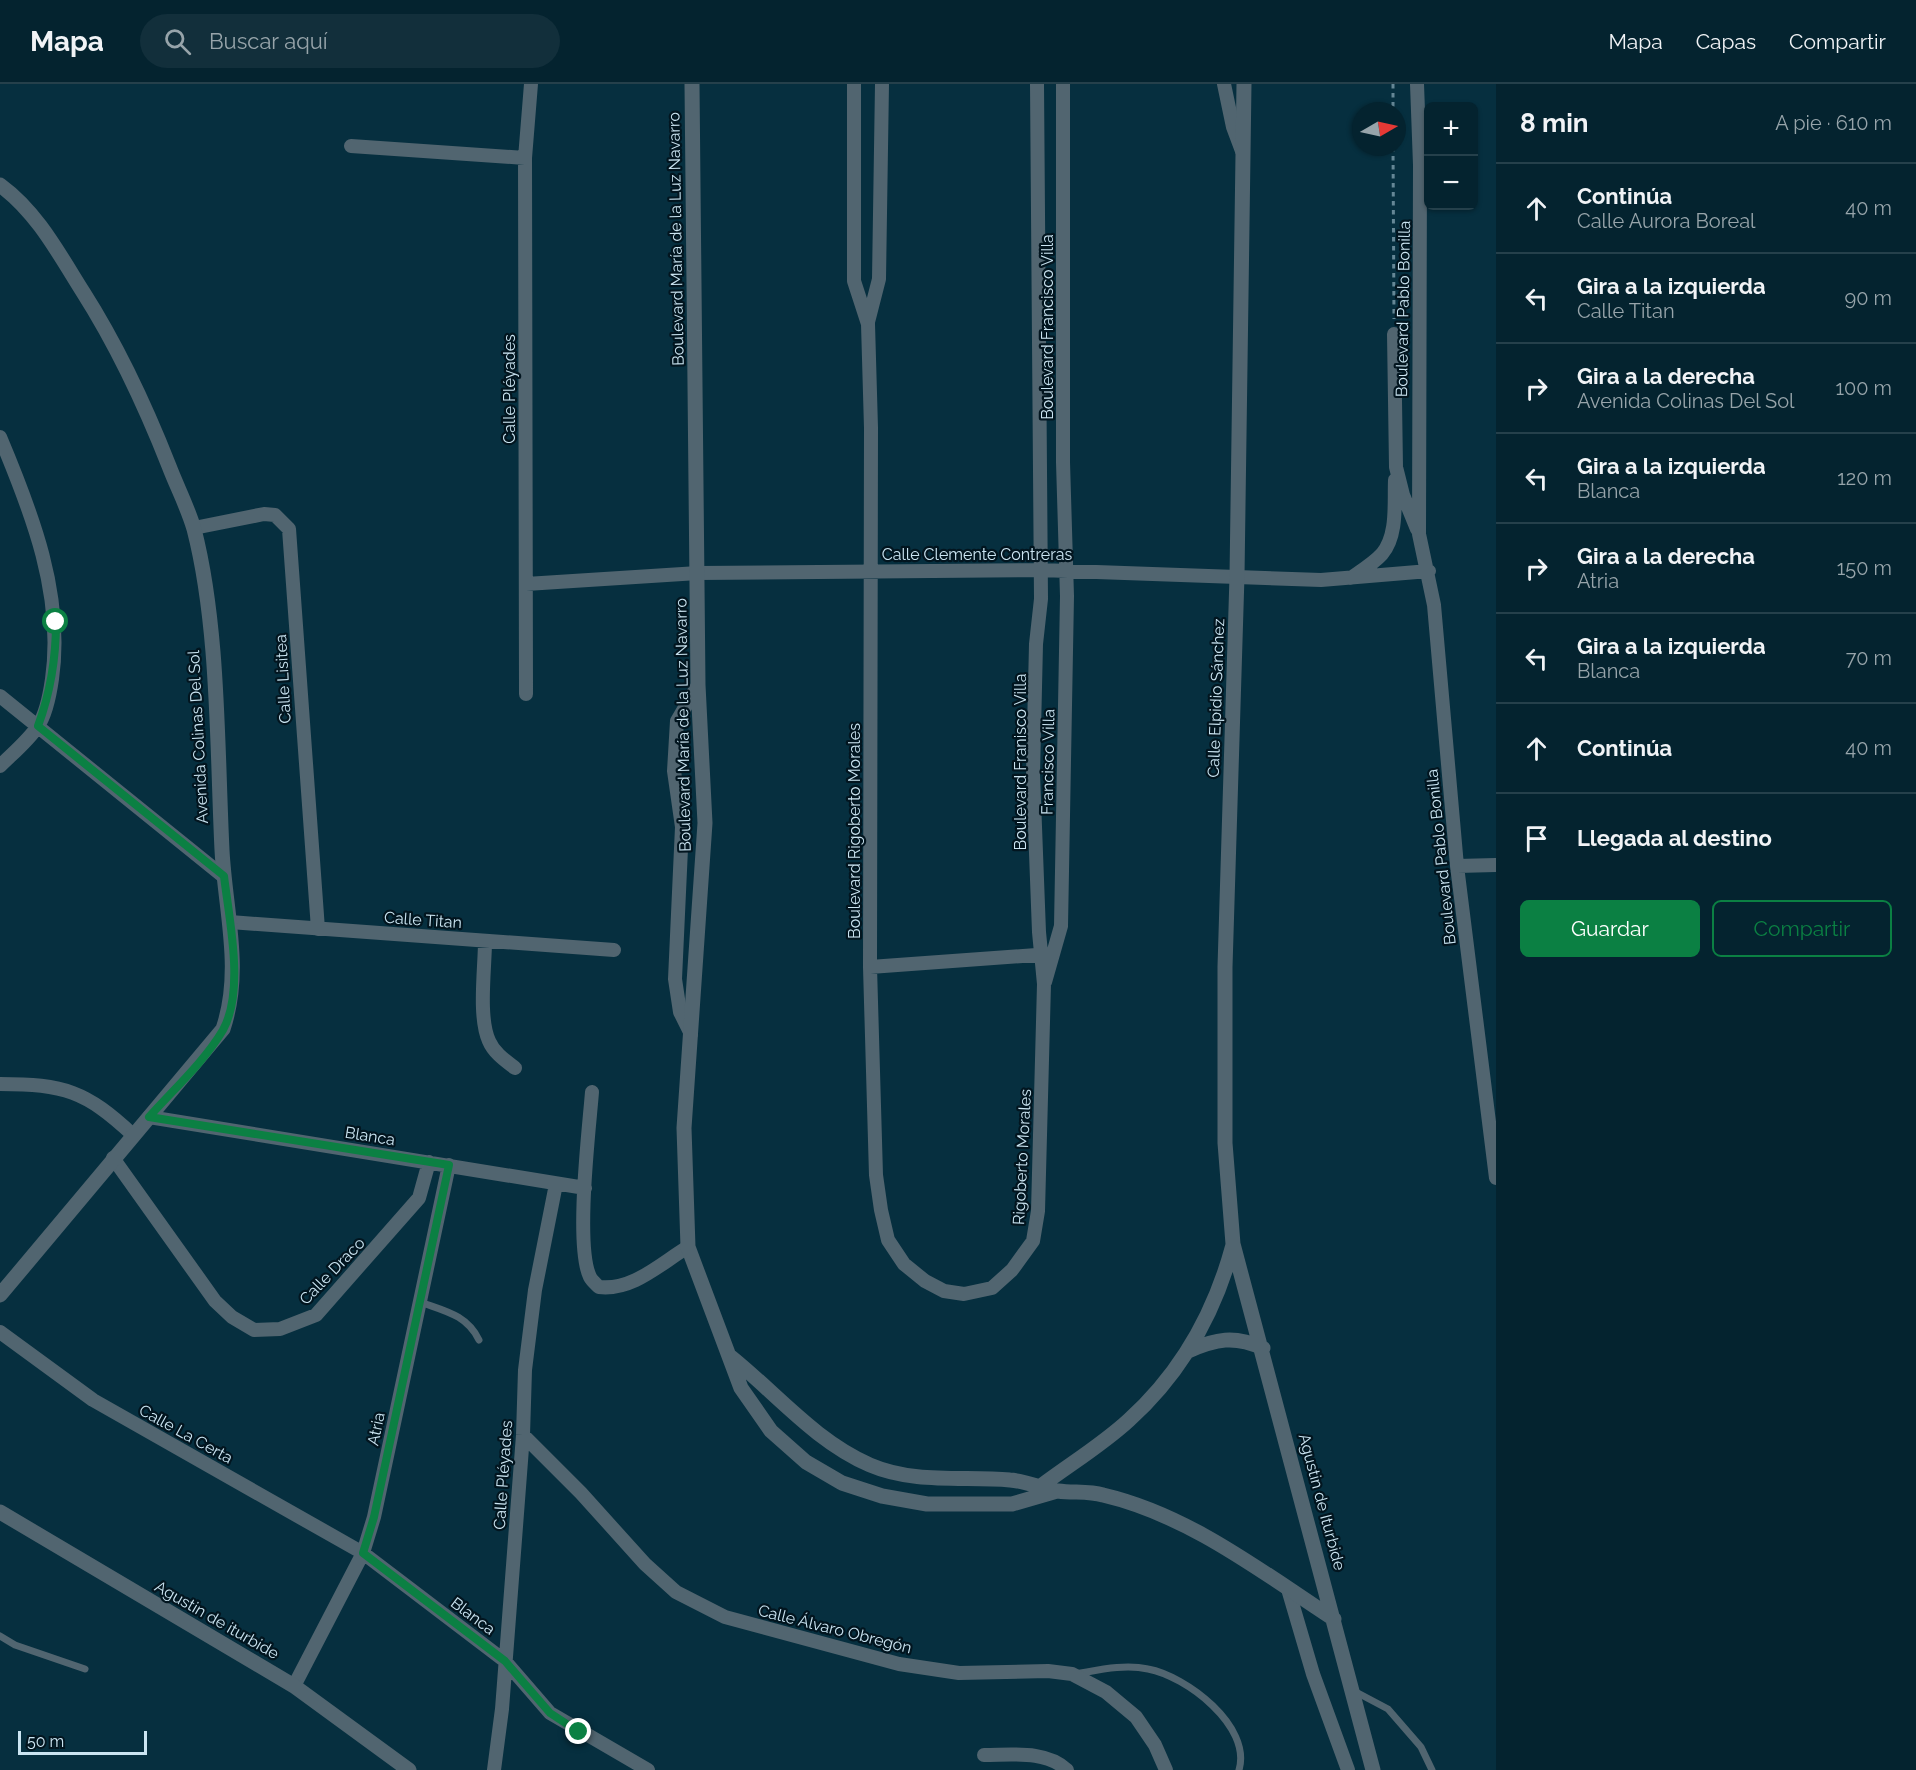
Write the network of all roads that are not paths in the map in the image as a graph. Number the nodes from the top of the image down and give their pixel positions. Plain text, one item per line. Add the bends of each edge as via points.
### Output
1 (531, 84) edge
2 (692, 84) edge
3 (854, 84) edge
4 (882, 84) edge
5 (1036, 84) edge
6 (1063, 84) edge
7 (1224, 84) edge
8 (1244, 84) edge
9 (1417, 84) edge
10 (351, 146) dead end
11 (1243, 153) junction
12 (525, 158) junction
13 (0, 185) edge
14 (868, 324) junction
15 (1394, 334) road end
16 (0, 437) edge
17 (1063, 462) junction
18 (1038, 464) junction
19 (1396, 467) junction
20 (194, 528) junction
21 (1419, 534) junction
22 (1040, 570) junction
23 (1067, 570) junction
24 (871, 571) junction
25 (1429, 571) junction
26 (698, 573) junction
27 (1238, 576) junction
28 (1350, 579) junction
29 (526, 584) junction
30 (698, 685) junction
31 (526, 694) dead end
32 (0, 696) edge
33 (38, 726) junction
34 (0, 766) edge
35 (1496, 865) edge
36 (1457, 866) junction
37 (224, 876) junction
38 (230, 922) junction
39 (318, 929) junction
40 (485, 941) junction
41 (614, 950) dead end
42 (1047, 954) junction
43 (870, 967) junction
44 (691, 1034) junction
45 (515, 1068) dead end
46 (0, 1084) edge
47 (592, 1092) dead end
48 (149, 1117) junction
49 (133, 1135) junction
50 (113, 1158) junction
51 (429, 1162) junction
52 (449, 1165) junction
53 (1496, 1178) edge
54 (556, 1184) junction
55 (585, 1188) junction
56 (1233, 1244) junction
57 (688, 1247) junction
58 (0, 1294) edge
59 (964, 1294) joint
60 (420, 1302) junction
61 (0, 1332) edge
62 (479, 1340) dead end
63 (1263, 1348) junction
64 (1188, 1352) junction
65 (731, 1357) junction
66 (523, 1435) junction
67 (1040, 1491) junction
68 (0, 1512) edge
69 (363, 1553) junction
70 (1288, 1589) junction
71 (1334, 1619) junction
72 (0, 1636) edge
73 (505, 1661) junction
74 (85, 1669) dead end
75 (1072, 1674) junction
76 (294, 1686) junction
77 (1352, 1690) junction
78 (984, 1755) dead end
79 (409, 1770) edge
80 (494, 1770) edge
81 (648, 1770) edge
82 (1067, 1770) edge
83 (1166, 1770) edge
84 (1239, 1770) edge
85 (1348, 1770) edge
86 (1373, 1770) edge
87 (1432, 1770) edge

1 - 12 street, Calle Pléyades
2 - 26 street, Boulevard María de la Luz Navarro
3 - 14 street, Boulevard Rigoberto Morales via 854,281
4 - 14 street, Boulevard Rigoberto Morales via 879,279
5 - 18 street, Boulevard Francisco Villa
6 - 17 street, Boulevard Francisco Villa
7 - 11 street, Calle Elpidio Sánchez
8 - 11 street, Calle Elpidio Sánchez
9 - 21 street, Boulevard Pablo Bonilla
10 - 12 street
11 - 27 street, Calle Elpidio Sánchez
12 - 29 street, Calle Pléyades
13 - 20 street, Avenida Colinas Del Sol via 48,236 113,339
14 - 24 street, Boulevard Rigoberto Morales
15 - 19 street, Boulevard Pablo Bonilla
16 - 33 street via 22,489 45,563 56,622 50,693
17 - 18 street
17 - 23 street, Boulevard Francisco Villa
18 - 22 street, Boulevard Francisco Villa
19 - 21 street, Boulevard Pablo Bonilla
19 - 28 street via 1393,526 1388,543 1381,555
20 - 37 street, Avenida Colinas Del Sol via 212,655
20 - 39 street, Calle Lisitea via 264,514 275,515 289,529
21 - 25 street, Boulevard Pablo Bonilla
22 - 23 street, Calle Clemente Contreras
22 - 24 street, Calle Clemente Contreras
22 - 42 street, Boulevard Franisco Villa via 1033,774
23 - 27 street, Calle Clemente Contreras
23 - 42 street, Francisco Villa via 1061,926
24 - 26 street, Calle Clemente Contreras
24 - 43 street, Boulevard Rigoberto Morales
25 - 28 street, Calle Clemente Contreras
25 - 36 street, Boulevard Pablo Bonilla
26 - 29 street, Calle Clemente Contreras
26 - 30 street, Boulevard María de la Luz Navarro
27 - 28 street, Calle Clemente Contreras
27 - 56 street, Calle Elpidio Sánchez via 1225,967 1225,1143
29 - 31 street, Calle Pléyades
30 - 44 street, Boulevard María de la Luz Navarro via 705,823
30 - 44 street via 677,721 674,771 682,827 675,980 680,1012
32 - 33 street
33 - 34 street
33 - 37 street
35 - 36 street
36 - 53 street, Boulevard Pablo Bonilla
37 - 38 street, Avenida Colinas Del Sol
38 - 39 street, Calle Titan
38 - 48 street, Avenida Colinas Del Sol via 234,976 223,1029
39 - 40 street, Calle Titan
40 - 41 street, Calle Titan
40 - 45 street via 484,1025 489,1042
42 - 43 street
42 - 59 street, Rigoberto Morales via 1040,1177 1033,1241 1012,1270 992,1288
43 - 59 street, Boulevard Rigoberto Morales via 876,1175 888,1240 904,1264 925,1281 944,1291
44 - 57 street, Boulevard María de la Luz Navarro via 684,1128
46 - 49 street via 36,1084 84,1096 104,1108
47 - 55 street
48 - 49 street, Avenida Colinas Del Sol
48 - 51 street, Blanca
49 - 50 street, Avenida Colinas Del Sol
50 - 51 street, Calle Draco via 215,1301 254,1330 280,1329 316,1315 420,1198
50 - 58 street, Avenida Colinas Del Sol
51 - 52 street, Blanca
52 - 54 street, Blanca
52 - 60 street, Atria
54 - 55 street, Blanca
54 - 66 street, Calle Pléyades via 535,1290 525,1370
55 - 57 street via 586,1265 599,1287 618,1288
56 - 63 street, Agustin de Iturbide
56 - 64 street via 1223,1283
57 - 65 street, Boulevard María de la Luz Navarro
60 - 62 lane via 462,1317 473,1326
60 - 69 street, Atria
61 - 69 street, Calle La Certa via 93,1400
63 - 64 street via 1245,1340 1229,1339 1208,1342
63 - 71 street, Agustin de Iturbide
64 - 67 street via 1129,1420
65 - 67 street, Boulevard María de la Luz Navarro via 809,1427 841,1451 873,1466 944,1479 1011,1480
65 - 67 street, Boulevard María de la Luz Navarro via 741,1388 771,1431 806,1462 842,1483 882,1496 927,1504 1012,1504
66 - 73 street, Calle Pléyades
66 - 75 street, Calle Álvaro Obregón via 676,1592 725,1617 899,1664 959,1673
67 - 70 street, Boulevard María de la Luz Navarro via 1102,1494 1165,1515
68 - 76 street, Agustin de iturbide
69 - 73 street, Blanca
69 - 76 street, Atria
70 - 71 street, Boulevard María de la Luz Navarro
70 - 85 street via 1313,1674
71 - 77 street, Agustin de Iturbide
72 - 74 lane
73 - 80 street, Calle Pléyades
73 - 81 street, Blanca via 550,1713
75 - 83 street, Calle Álvaro Obregón via 1106,1692 1136,1717
75 - 84 lane via 1118,1667 1148,1669 1172,1677 1195,1691 1234,1731 1240,1747
76 - 79 street, Agustin de iturbide
77 - 86 street, Agustin de Iturbide
77 - 87 lane via 1388,1708 1421,1747
78 - 82 street via 1040,1756 1058,1761

